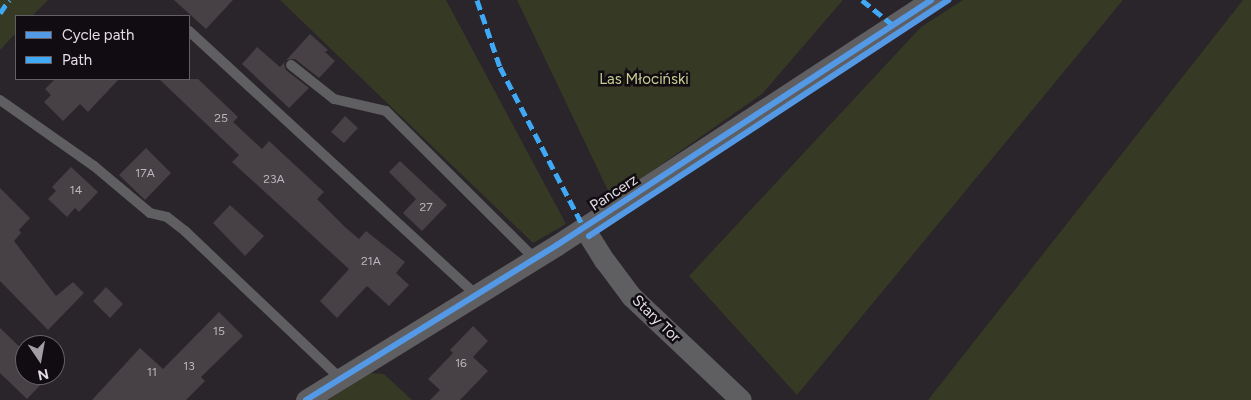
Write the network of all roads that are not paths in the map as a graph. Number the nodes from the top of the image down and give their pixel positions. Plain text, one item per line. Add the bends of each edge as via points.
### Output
1 (931, 0) edge
2 (190, 33) edge
3 (291, 65) dead end
4 (0, 100) edge
5 (584, 228) junction
6 (534, 258) junction
7 (476, 294) junction
8 (340, 378) junction
9 (306, 400) edge
10 (741, 400) edge

1 - 5 street, Pancerz
2 - 7 lane
3 - 6 lane via 334,99 386,111
4 - 8 lane via 94,166 150,213 167,217 185,231
5 - 6 street, Pancerz
5 - 10 street, Stary Tor via 631,296
6 - 7 street, Pancerz
7 - 8 street, Pancerz
8 - 9 street, Pancerz

